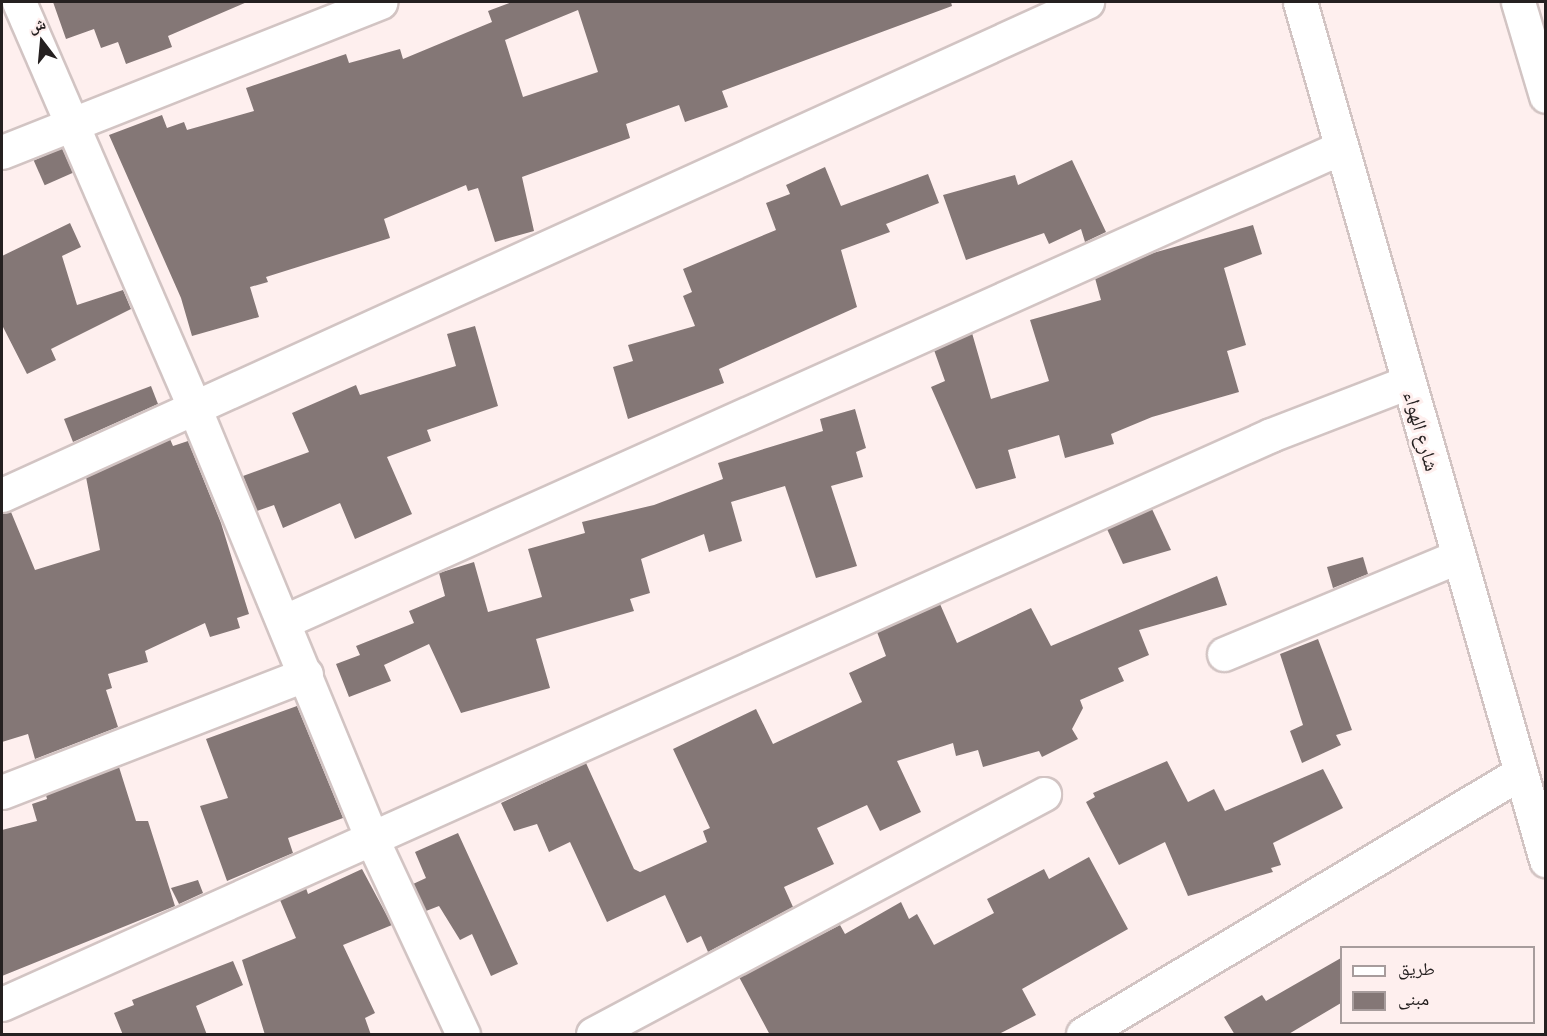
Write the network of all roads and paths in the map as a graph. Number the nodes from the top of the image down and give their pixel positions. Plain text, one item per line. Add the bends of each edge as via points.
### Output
1 (19, 2) edge
2 (380, 2) edge
3 (1087, 2) edge
4 (1300, 2) edge
5 (1518, 2) edge
6 (1545, 96) edge
7 (70, 123) junction
8 (1340, 148) junction
9 (2, 152) edge
10 (1408, 382) junction
11 (194, 406) junction
12 (2, 495) edge
13 (1457, 557) junction
14 (285, 621) junction
15 (1224, 654) dead end
16 (306, 674) junction
17 (1521, 773) junction
18 (2, 792) edge
19 (1044, 794) dead end
20 (370, 835) junction
21 (1545, 860) edge
22 (2, 1004) edge
23 (464, 1035) edge
24 (593, 1035) edge
25 (1083, 1035) edge

1 - 7 street
2 - 7 street
3 - 11 street
4 - 8 street, شارع الهواء
5 - 6 street
7 - 9 street
7 - 11 street
8 - 10 street, شارع الهواء
8 - 14 street
10 - 13 street, شارع الهواء
10 - 20 street via 1271,435
11 - 12 street
11 - 14 street
13 - 15 street
13 - 17 street, شارع الهواء via 1473,598
14 - 16 street
16 - 18 street
16 - 20 street
17 - 21 street, شارع الهواء
17 - 25 street
19 - 24 street
20 - 22 street
20 - 23 street

